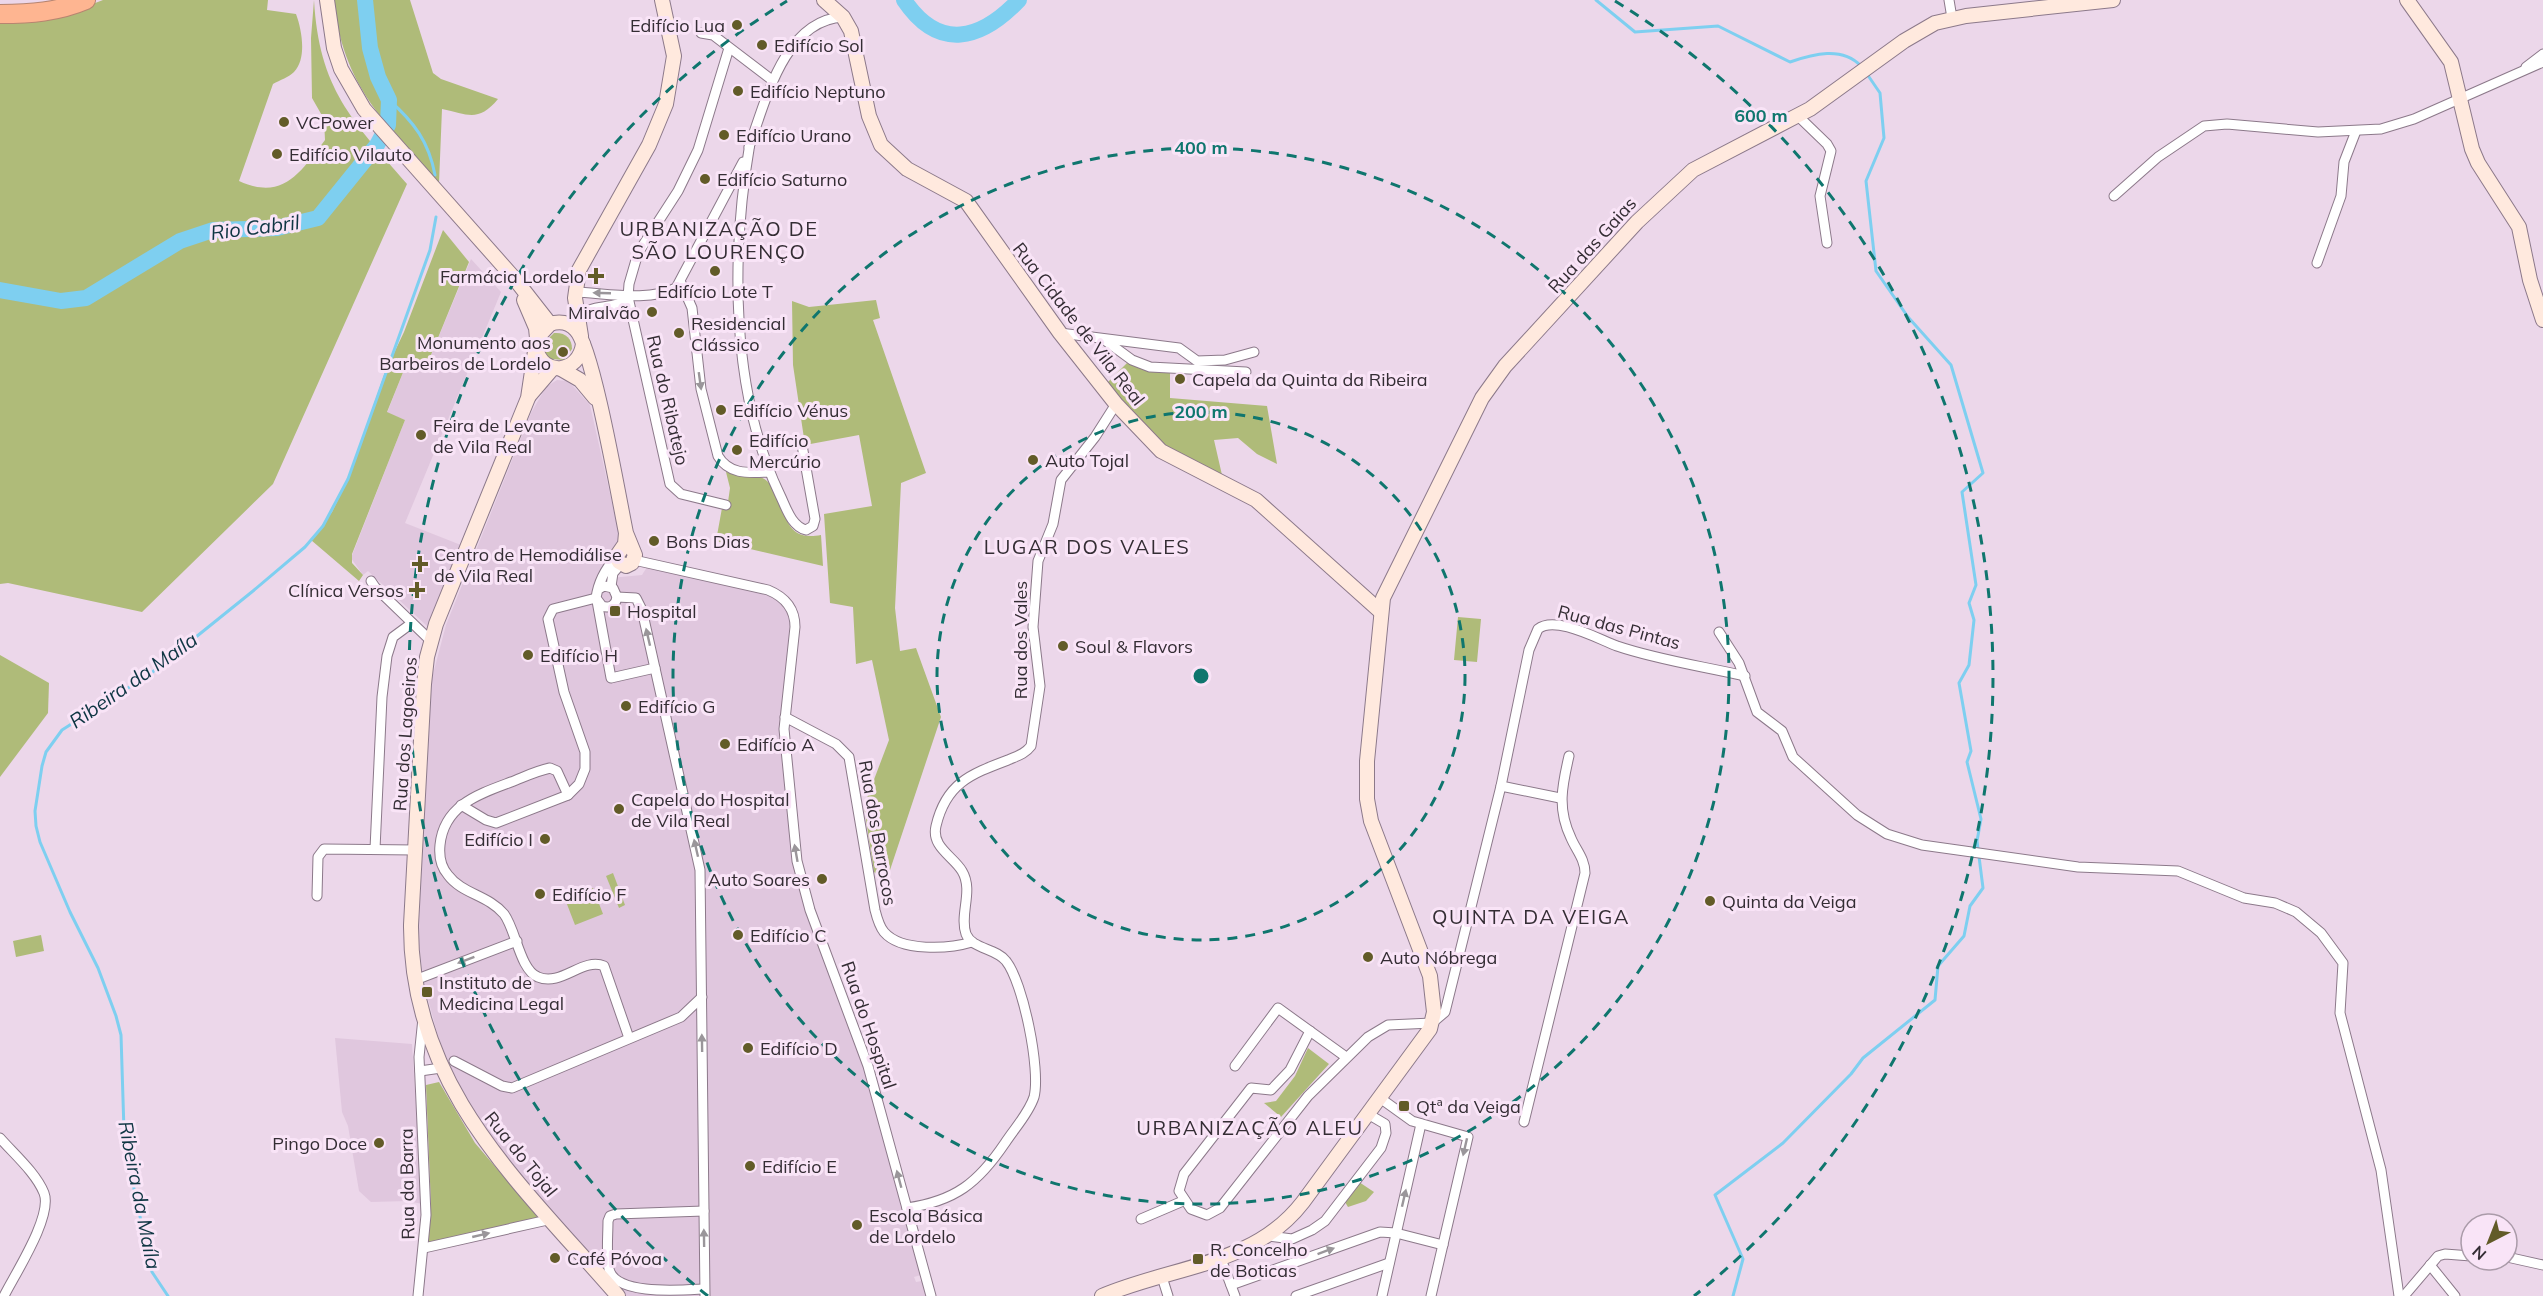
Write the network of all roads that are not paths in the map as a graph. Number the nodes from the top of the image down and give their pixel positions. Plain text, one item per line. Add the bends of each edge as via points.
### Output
1 (86, 0) edge
2 (327, 0) edge
3 (662, 0) edge
4 (824, 0) edge
5 (1949, 0) edge
6 (2113, 0) edge
7 (2407, 0) edge
8 (0, 14) edge
9 (843, 17) junction
10 (1952, 18) junction
11 (701, 33) dead end
12 (729, 48) junction
13 (2543, 54) edge
14 (2543, 62) edge
15 (2523, 71) junction
16 (772, 80) junction
17 (2460, 99) junction
18 (1798, 116) junction
19 (2356, 131) junction
20 (750, 143) junction
21 (2114, 196) dead end
22 (1827, 243) dead end
23 (2317, 263) dead end
24 (502, 265) junction
25 (681, 283) junction
26 (575, 295) junction
27 (628, 297) junction
28 (578, 319) junction
29 (2543, 320) edge
30 (553, 323) junction
31 (1060, 333) junction
32 (1106, 340) junction
33 (582, 341) junction
34 (536, 343) junction
35 (1254, 352) dead end
36 (557, 369) junction
37 (1246, 372) dead end
38 (528, 398) junction
39 (598, 403) junction
40 (1116, 404) junction
41 (802, 445) dead end
42 (769, 472) junction
43 (726, 505) dead end
44 (625, 556) junction
45 (371, 581) dead end
46 (610, 586) junction
47 (597, 596) junction
48 (617, 597) junction
49 (1381, 612) junction
50 (412, 624) junction
51 (1719, 632) dead end
52 (431, 641) junction
53 (655, 668) junction
54 (1745, 676) junction
55 (785, 717) junction
56 (1569, 756) dead end
57 (1501, 786) junction
58 (568, 795) junction
59 (1560, 798) junction
60 (461, 805) junction
61 (375, 849) junction
62 (415, 850) junction
63 (317, 896) dead end
64 (517, 940) junction
65 (972, 942) junction
66 (415, 980) junction
67 (702, 997) junction
68 (1433, 1010) junction
69 (423, 1018) junction
70 (1408, 1026) junction
71 (1310, 1030) junction
72 (629, 1038) junction
73 (1422, 1043) junction
74 (1346, 1057) junction
75 (454, 1061) dead end
76 (439, 1064) junction
77 (1234, 1066) dead end
78 (420, 1067) junction
79 (1380, 1098) junction
80 (1368, 1114) junction
81 (1524, 1122) dead end
82 (1421, 1124) junction
83 (0, 1138) edge
84 (1183, 1201) junction
85 (907, 1208) junction
86 (704, 1211) junction
87 (552, 1219) junction
88 (1141, 1219) dead end
89 (1396, 1233) junction
90 (1269, 1236) junction
91 (1443, 1245) junction
92 (424, 1248) junction
93 (2459, 1255) edge
94 (1221, 1259) junction
95 (2519, 1260) edge
96 (1389, 1263) junction
97 (2430, 1265) junction
98 (2543, 1265) edge
99 (1162, 1277) junction
100 (1231, 1285) junction
101 (704, 1293) edge
102 (4, 1296) edge
103 (418, 1296) edge
104 (618, 1296) edge
105 (931, 1296) edge
106 (1102, 1296) edge
107 (1168, 1296) edge
108 (1235, 1296) edge
109 (1296, 1296) edge
110 (1382, 1296) edge
111 (1431, 1296) edge
112 (2399, 1296) edge
113 (2404, 1296) edge
114 (2455, 1296) edge

1 - 8 highway via 58,9
2 - 24 street via 334,48 354,93 375,123
3 - 26 street via 674,56 664,113 585,257 576,278
4 - 9 street, Rua Cidade de Vila Real
5 - 10 street
6 - 10 street, Rua das Gaias
7 - 17 street via 2451,62
9 - 16 street via 826,22 800,40
9 - 31 street, Rua Cidade de Vila Real via 852,35 869,116 881,145 907,169 966,201
10 - 18 street, Rua das Gaias via 1916,33
11 - 12 street via 710,34
12 - 16 street
12 - 27 street via 698,150 678,191 636,257
13 - 15 street
14 - 15 street
15 - 17 street
16 - 20 street
17 - 19 street via 2391,127
17 - 29 street via 2478,164 2519,226
18 - 22 street via 1831,151 1820,196
18 - 49 street, Rua das Gaias via 1682,179 1637,222 1505,366 1471,416 1389,585
19 - 21 street via 2204,126 2158,157
19 - 23 street via 2344,162 2341,196
20 - 25 street via 734,184 693,254
20 - 42 street via 740,214 739,315 745,376
24 - 30 street
24 - 34 street via 529,311 536,328
25 - 27 street via 670,291
25 -> 42 street via 692,308 701,389 715,450 725,465 736,471
27 -> 26 street via 617,293
26 - 28 street
26 - 30 street
27 - 28 street via 622,303 588,310
27 - 43 street, Rua do Ribatejo via 670,484 681,494
28 - 33 street
30 - 33 street via 571,325
30 - 34 street
31 - 32 street
31 - 40 street, Rua Cidade de Vila Real
32 - 35 street via 1179,348 1200,361 1227,360
32 - 37 street via 1132,360 1150,367
33 - 36 street via 579,358 568,368
33 - 39 street
34 - 36 street via 541,361
34 - 38 street, Rua dos Lagoeiros
36 - 38 street, Rua dos Lagoeiros
36 - 39 street via 580,380
38 - 52 street, Rua dos Lagoeiros
39 - 44 street via 626,533
40 - 49 street, Rua Cidade de Vila Real via 1161,451 1256,500
40 - 65 street, Rua dos Vales via 1061,480 1053,524 1038,561 1033,627 1040,686 1031,746 961,781 936,824 939,846 964,876 965,930
41 - 42 street via 815,517 812,528 804,530 795,524
44 - 46 street via 613,573
44 - 47 street via 605,572
44 - 55 street, Rua do Hospital via 768,590 785,600 795,623
45 - 50 street
46 - 47 street
46 - 48 street
47 - 48 street via 602,606 609,607
47 - 53 street via 611,678
47 - 58 street via 556,607 548,619 564,692 586,756 583,777
53 -> 48 street via 639,601 633,596
49 - 68 street via 1367,807 1426,962
50 - 52 street
50 - 61 street via 393,637 387,656
51 - 54 street
52 - 62 street, Rua dos Lagoeiros via 424,684
67 -> 53 street via 700,866
54 - 57 street, Rua das Pintas via 1634,651 1566,627 1545,624 1530,643
54 - 112 street via 1757,712 1782,730 1793,757 1857,815 1903,841 2086,867 2178,871 2244,898 2286,907 2306,918 2343,963 2340,1013 2384,1180
55 - 65 street, Rua dos Barrocos via 836,744 849,757 875,910 884,932 897,941 923,946
85 -> 55 street, Rua do Hospital via 868,1065 803,887 791,826
56 - 59 street
57 - 59 street
57 - 68 street via 1449,1001 1443,1015
58 - 60 street via 496,823
58 - 60 street via 557,771 550,768 472,796
59 - 81 street via 1568,832 1583,860 1585,873
60 - 64 street via 442,834 443,866 455,883 498,908
61 - 62 street
61 - 63 street via 322,850 318,857
62 - 66 street, Rua dos Lagoeiros via 411,934
64 -> 66 street
64 - 72 street via 527,968 541,978 557,978 596,964 604,966
65 - 85 street via 997,952 1012,969 1031,1036 1034,1095 993,1159 973,1181 950,1197
66 - 69 street, Rua dos Lagoeiros
67 - 72 street via 684,1016
86 -> 67 street
68 - 70 street
68 - 73 street
69 - 76 street, Rua do Tojal
69 - 78 street, Rua da Barra
70 - 73 street
70 - 74 street via 1383,1027
71 - 74 street
71 - 77 street via 1278,1008
71 - 84 street via 1282,1080 1271,1090 1251,1088 1189,1167 1180,1182
72 - 75 street via 509,1088
73 - 79 street
74 - 84 street via 1295,1111 1220,1208 1201,1214
76 - 78 street
76 - 87 street, Rua do Tojal via 477,1131
78 - 92 street, Rua da Barra
79 - 80 street
79 - 82 street
80 - 90 street via 1295,1213
80 - 90 street via 1386,1126 1383,1144 1333,1211 1319,1226 1294,1238
89 -> 82 street
82 -> 91 street via 1468,1137
83 - 102 street via 37,1181 46,1202 39,1226
84 - 88 street
85 - 105 street, Rua do Hospital
101 -> 86 street
86 - 101 street via 616,1214 608,1221 609,1269 616,1278 639,1291
92 -> 87 street
87 - 104 street, Rua do Tojal
89 - 91 street
89 - 96 street
100 -> 89 street via 1378,1232
90 - 94 street
91 - 111 street
92 - 103 street, Rua da Barra
93 - 97 street via 2445,1254
94 - 99 street
94 - 100 street
95 - 98 street
96 - 109 street
96 - 110 street
97 - 113 street
97 - 114 street
99 - 106 street
99 - 107 street
100 - 108 street

